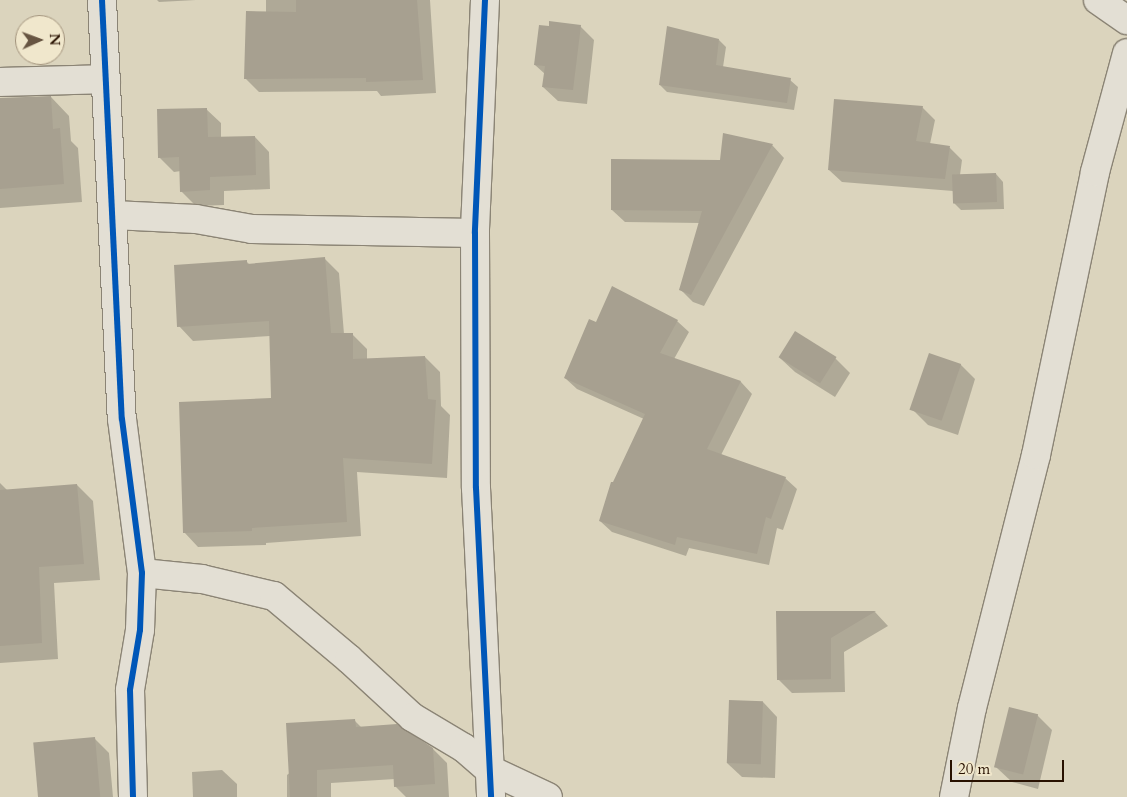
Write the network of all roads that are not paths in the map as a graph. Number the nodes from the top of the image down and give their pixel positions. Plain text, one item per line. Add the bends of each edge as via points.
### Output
1 (102, 0) edge
2 (485, 0) edge
3 (1098, 0) edge
4 (1127, 20) edge
5 (1127, 53) edge
6 (106, 79) junction
7 (0, 82) edge
8 (113, 215) junction
9 (475, 233) junction
10 (142, 573) junction
11 (488, 769) junction
12 (134, 797) edge
13 (491, 797) edge
14 (548, 797) edge
15 (954, 797) edge

1 - 6 street
2 - 9 street
3 - 4 street
5 - 15 street via 1095,172 1036,455 972,708
6 - 7 street
6 - 8 street
8 - 9 street via 196,219 252,229
8 - 10 street via 122,419
9 - 11 street via 476,488
10 - 11 street via 211,580 274,596 350,659 412,718 464,748
10 - 12 street via 140,630 130,690
11 - 13 street
11 - 14 street

